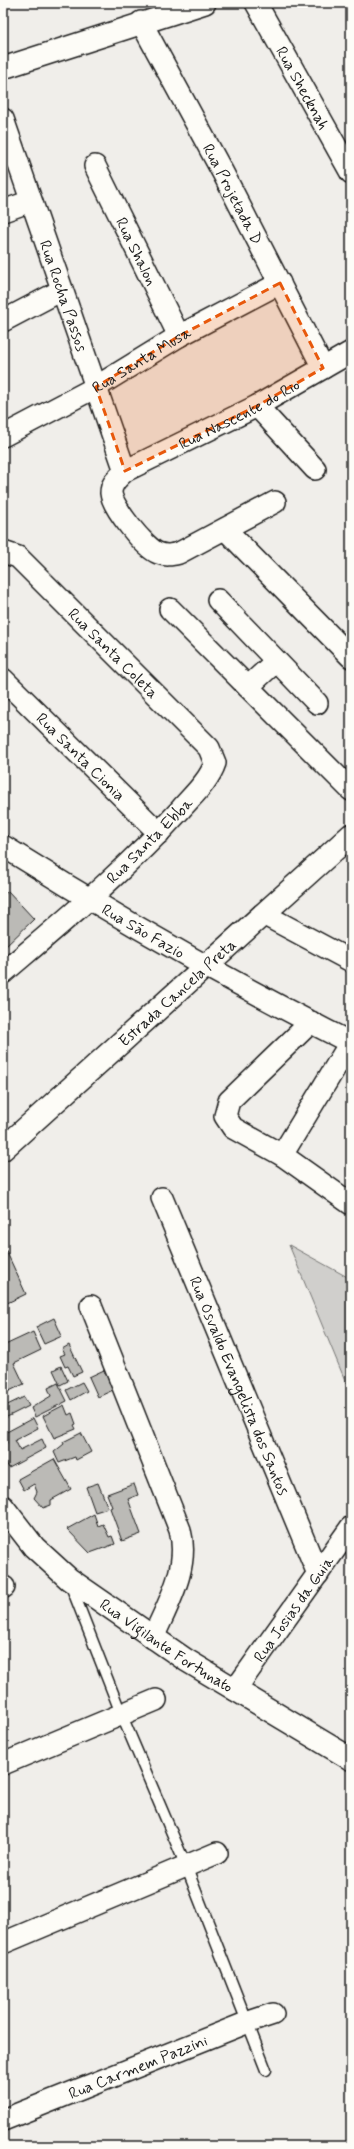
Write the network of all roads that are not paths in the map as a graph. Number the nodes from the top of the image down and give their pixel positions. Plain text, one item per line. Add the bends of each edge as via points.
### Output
1 (205, 3) edge
2 (256, 3) edge
3 (146, 15) edge
4 (3, 68) edge
5 (3, 119) edge
6 (95, 166) dead end
7 (351, 173) edge
8 (32, 201) junction
9 (3, 211) edge
10 (280, 283) junction
11 (62, 290) junction
12 (3, 321) edge
13 (179, 336) junction
14 (350, 355) edge
15 (323, 368) junction
16 (96, 387) junction
17 (257, 406) junction
18 (3, 436) edge
19 (316, 469) dead end
20 (125, 471) junction
21 (275, 502) dead end
22 (225, 529) junction
23 (3, 552) edge
24 (218, 600) dead end
25 (170, 609) dead end
26 (351, 657) edge
27 (276, 661) junction
28 (3, 679) edge
29 (248, 687) junction
30 (317, 703) dead end
31 (215, 763) joint
32 (351, 790) edge
33 (159, 833) junction
34 (351, 835) edge
35 (3, 846) edge
36 (88, 900) junction
37 (263, 914) junction
38 (351, 962) edge
39 (206, 967) junction
40 (3, 973) edge
41 (311, 1022) junction
42 (351, 1043) edge
43 (3, 1149) edge
44 (282, 1155) junction
45 (162, 1198) dead end
46 (351, 1204) edge
47 (91, 1306) dead end
48 (3, 1507) edge
49 (351, 1526) edge
50 (318, 1574) junction
51 (69, 1579) junction
52 (154, 1638) junction
53 (235, 1690) junction
54 (156, 1700) dead end
55 (122, 1716) junction
56 (351, 1759) edge
57 (3, 1764) edge
58 (217, 1853) dead end
59 (186, 1866) junction
60 (3, 1943) edge
61 (273, 2014) dead end
62 (246, 2023) junction
63 (266, 2070) dead end
64 (3, 2120) edge

1 - 3 street
2 - 7 street, Rua Shecknah
3 - 4 street
3 - 10 street, Rua Projetada D
5 - 8 street, Rua Rocha Passos
6 - 13 street, Rua Shalon
8 - 9 street
8 - 11 street, Rua Rocha Passos
10 - 13 street, Rua Santa Musa
10 - 15 street, Rua Projetada D
11 - 12 street
11 - 16 street, Rua Rocha Passos
13 - 16 street, Rua Santa Musa
14 - 15 street, Rua Nascente do Rio
15 - 17 street, Rua Nascente do Rio
16 - 18 street, Rua Santa Musa
16 - 20 street, Rua Rocha Passos
17 - 19 street
17 - 20 street, Rua Nascente do Rio
20 - 22 street via 113,482 111,494 118,510 146,545 156,552 168,556 179,553
21 - 22 street
22 - 26 street
23 - 31 street, Rua Santa Coleta via 18,557 209,748
24 - 27 street
25 - 29 street
27 - 29 street
27 - 30 street
28 - 33 street, Rua Santa Cionia
29 - 32 street
31 - 33 street, Rua Santa Ebba via 206,780
33 - 36 street, Rua Santa Ebba
34 - 37 street, Estrada Cancela Preta
35 - 36 street, Rua São Fazio
36 - 39 street, Rua São Fazio
36 - 40 street, Rua Santa Ebba
37 - 38 street
37 - 39 street, Estrada Cancela Preta
39 - 41 street, Rua São Fazio
39 - 43 street, Estrada Cancela Preta
41 - 42 street, Rua São Fazio
41 - 44 street via 229,1101 225,1116 233,1128
42 - 44 street
44 - 46 street
45 - 50 street, Rua Osvaldo Evangelista dos Santos
47 - 52 street via 183,1543 181,1571
48 - 51 street, Rua Vigilante Fortunato via 34,1547
49 - 50 street, Rua Josias da Guia
50 - 53 street, Rua Josias da Guia
51 - 52 street, Rua Vigilante Fortunato
51 - 55 lane
52 - 53 street, Rua Vigilante Fortunato
53 - 56 street, Rua Vigilante Fortunato
54 - 55 street
55 - 57 street
55 - 59 lane
58 - 59 street
59 - 60 street
59 - 62 lane
61 - 62 street, Rua Carmem Pazzini
62 - 63 lane
62 - 64 street, Rua Carmem Pazzini

